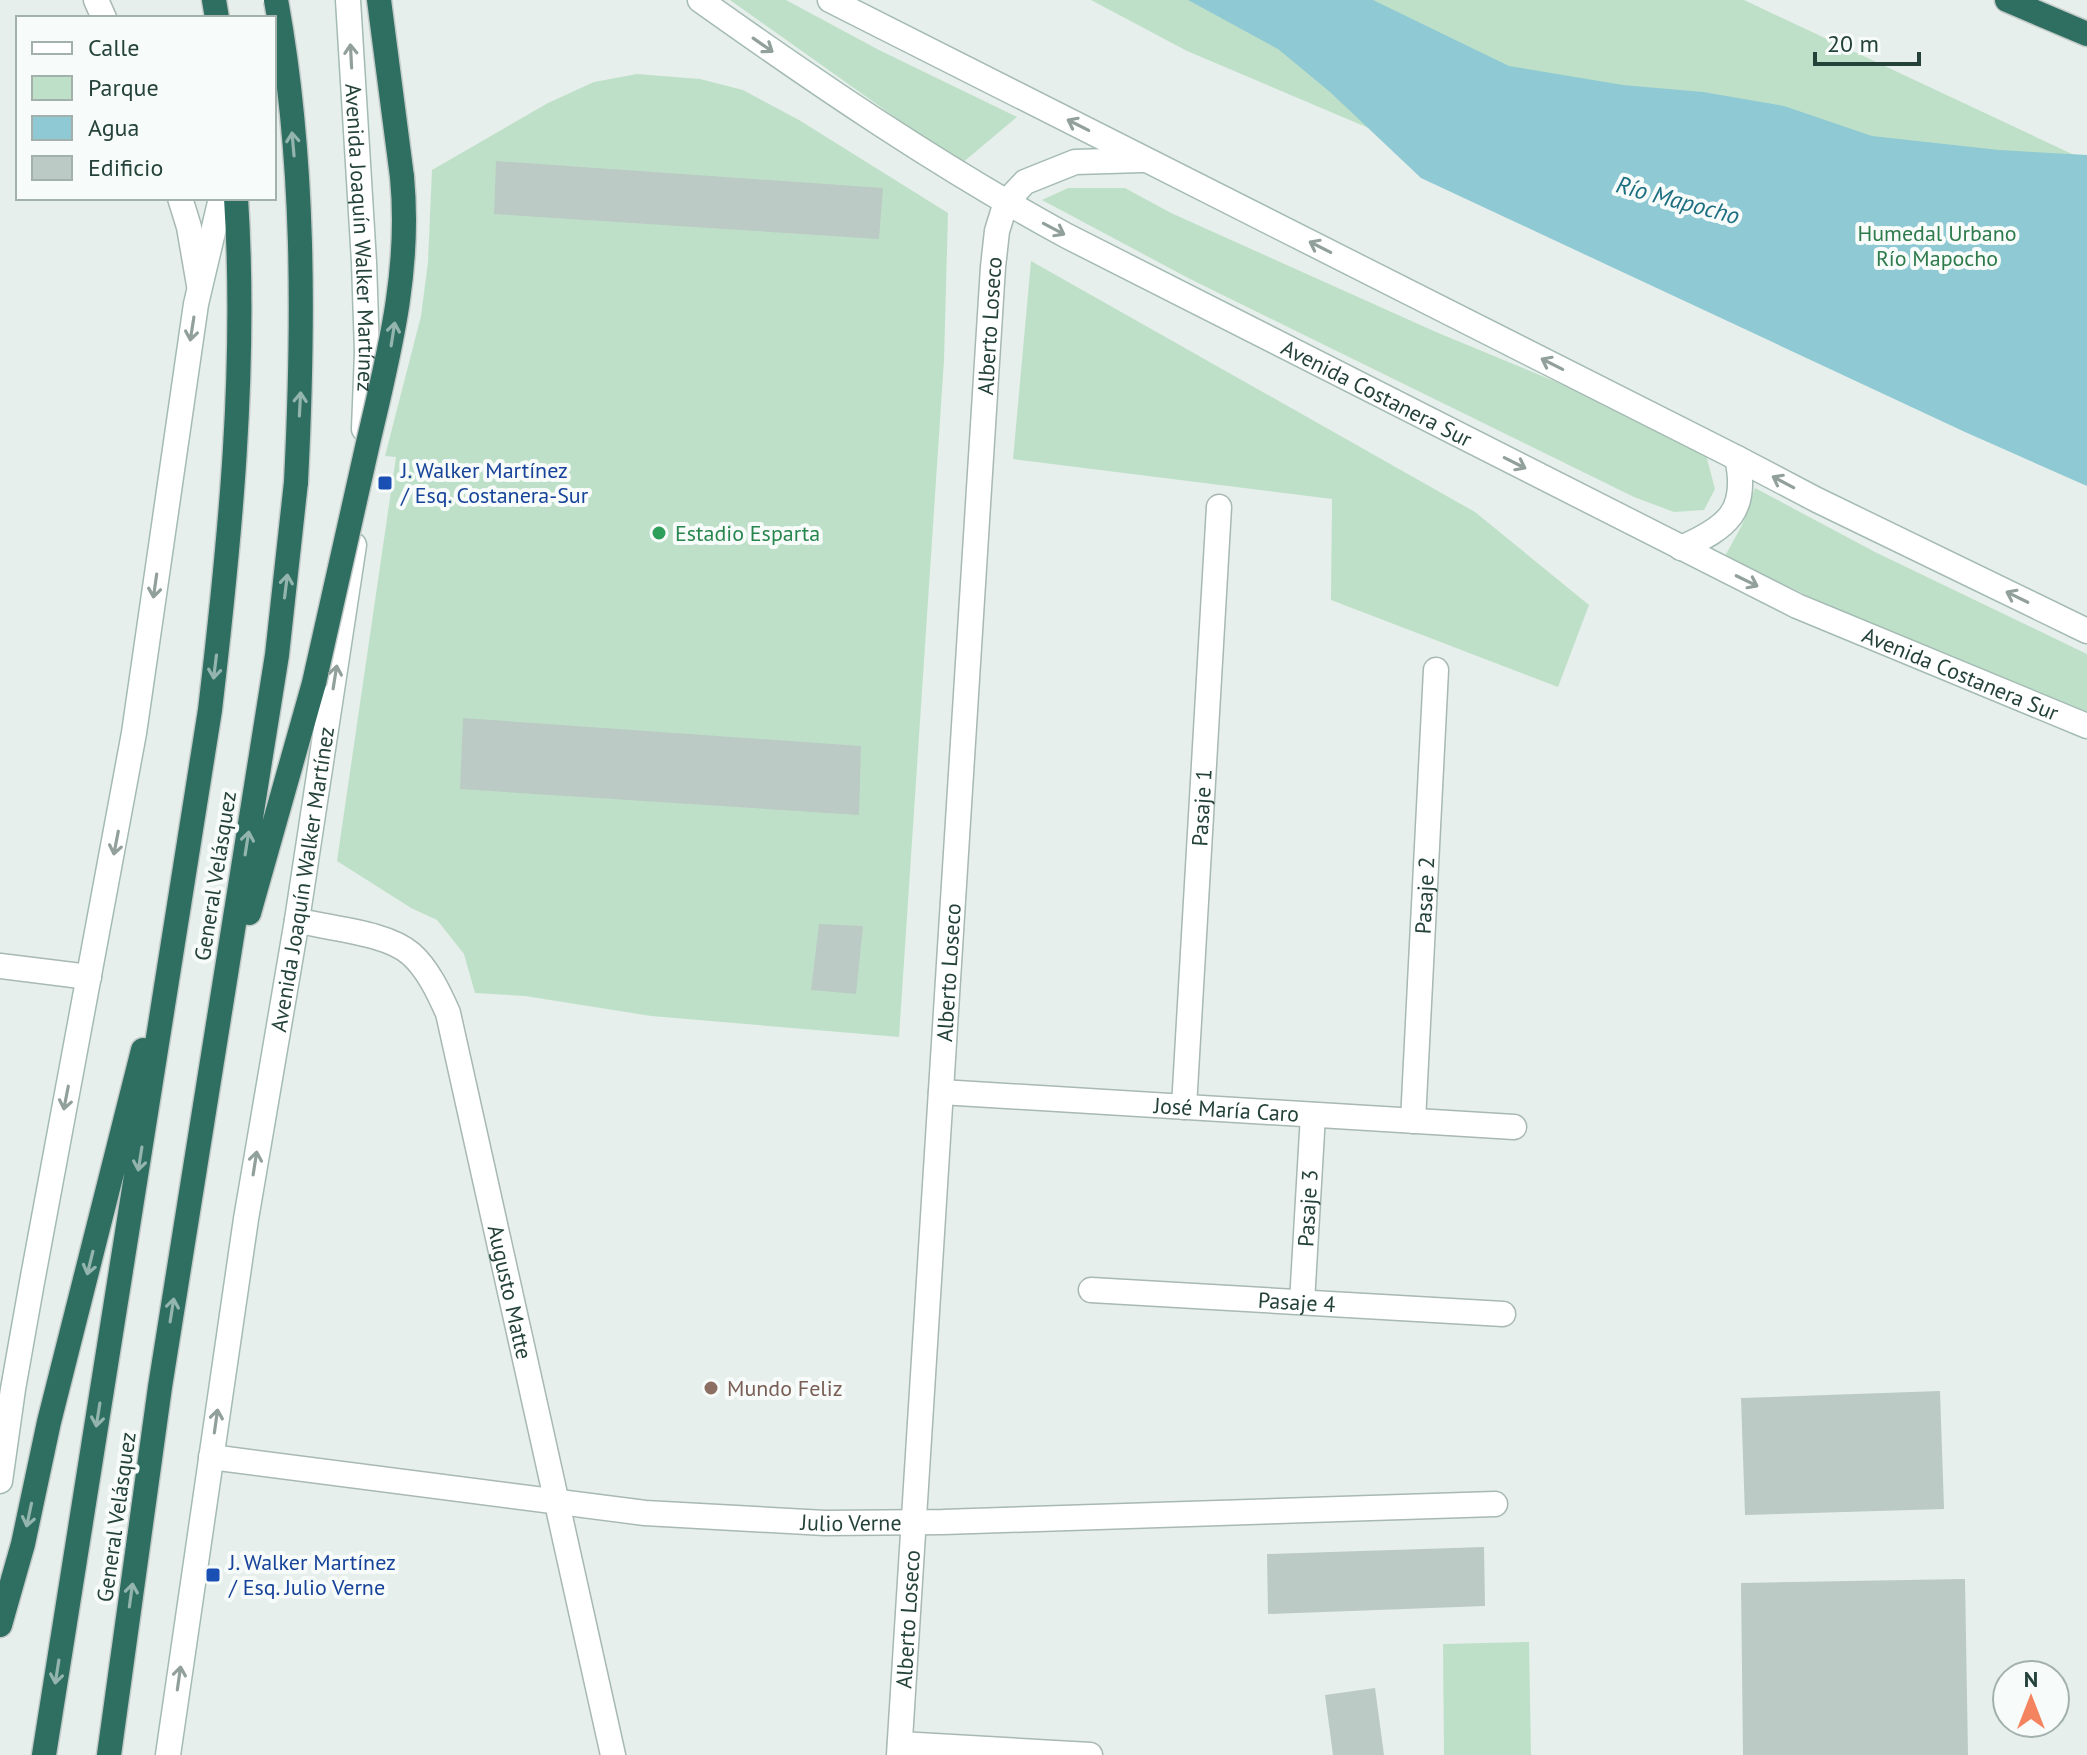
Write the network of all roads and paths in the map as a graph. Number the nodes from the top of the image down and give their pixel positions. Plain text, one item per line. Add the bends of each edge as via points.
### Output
1 (277, 0) edge
2 (348, 0) edge
3 (379, 0) edge
4 (700, 0) edge
5 (830, 0) edge
6 (2007, 0) edge
7 (2087, 34) edge
8 (1148, 160) junction
9 (181, 200) edge
10 (221, 200) edge
11 (236, 200) edge
12 (1006, 202) junction
13 (200, 287) junction
14 (1737, 458) junction
15 (1219, 507) dead end
16 (1681, 548) junction
17 (2087, 631) edge
18 (1436, 670) dead end
19 (2087, 726) edge
20 (183, 888) junction
21 (297, 920) junction
22 (0, 966) edge
23 (89, 977) junction
24 (216, 1031) junction
25 (941, 1092) junction
26 (1184, 1107) junction
27 (1313, 1115) junction
28 (1413, 1121) junction
29 (1514, 1127) dead end
30 (1091, 1290) dead end
31 (1302, 1302) junction
32 (1503, 1314) dead end
33 (211, 1457) junction
34 (0, 1467) edge
35 (0, 1481) edge
36 (555, 1501) junction
37 (1495, 1504) dead end
38 (913, 1523) junction
39 (0, 1625) edge
40 (899, 1749) edge
41 (44, 1755) edge
42 (109, 1755) edge
43 (168, 1755) edge
44 (613, 1755) edge
45 (1090, 1755) edge

24 -> 1 highway, General Velásquez, bridge via 277,655 296,482 299,247
21 -> 2 street, Avenida Joaquín Walker Martínez via 350,579 366,408 364,262
24 -> 3 highway, bridge via 314,683 392,346 405,207
4 -> 12 street, Avenida Costanera Sur
8 -> 5 street
6 - 7 highway
8 - 12 street via 1075,162 1025,182
14 -> 8 street
9 - 13 street
10 - 13 street
11 -> 20 highway, General Velásquez via 239,338 224,597
12 -> 16 street, Avenida Costanera Sur
12 - 25 street, Alberto Loseco via 993,267
13 -> 23 street via 134,733
14 - 16 street via 1741,491 1732,516 1708,536
17 -> 14 street
15 - 26 street, Pasaje 1
16 -> 19 street, Avenida Costanera Sur via 1863,635
18 - 28 street, Pasaje 2
20 -> 39 highway
20 -> 41 highway, General Velásquez
33 -> 21 street, Avenida Joaquín Walker Martínez
21 - 36 street, Augusto Matte via 382,940 410,953 448,1013
22 - 23 street
23 -> 34 street
42 -> 24 highway, General Velásquez
25 - 26 street, José María Caro
25 - 38 street, Alberto Loseco
26 - 27 street, José María Caro
27 - 28 street, José María Caro
27 - 31 street, Pasaje 3
28 - 29 street, José María Caro
30 - 31 street, Pasaje 4
31 - 32 street, Pasaje 4
33 - 36 street, Julio Verne
43 -> 33 street, Avenida Joaquín Walker Martínez
34 - 35 street
36 - 38 street, Julio Verne via 736,1519
36 - 44 street, Augusto Matte
37 - 38 street, Julio Verne
38 - 40 street, Alberto Loseco
40 - 45 street, Alberto Loseco

